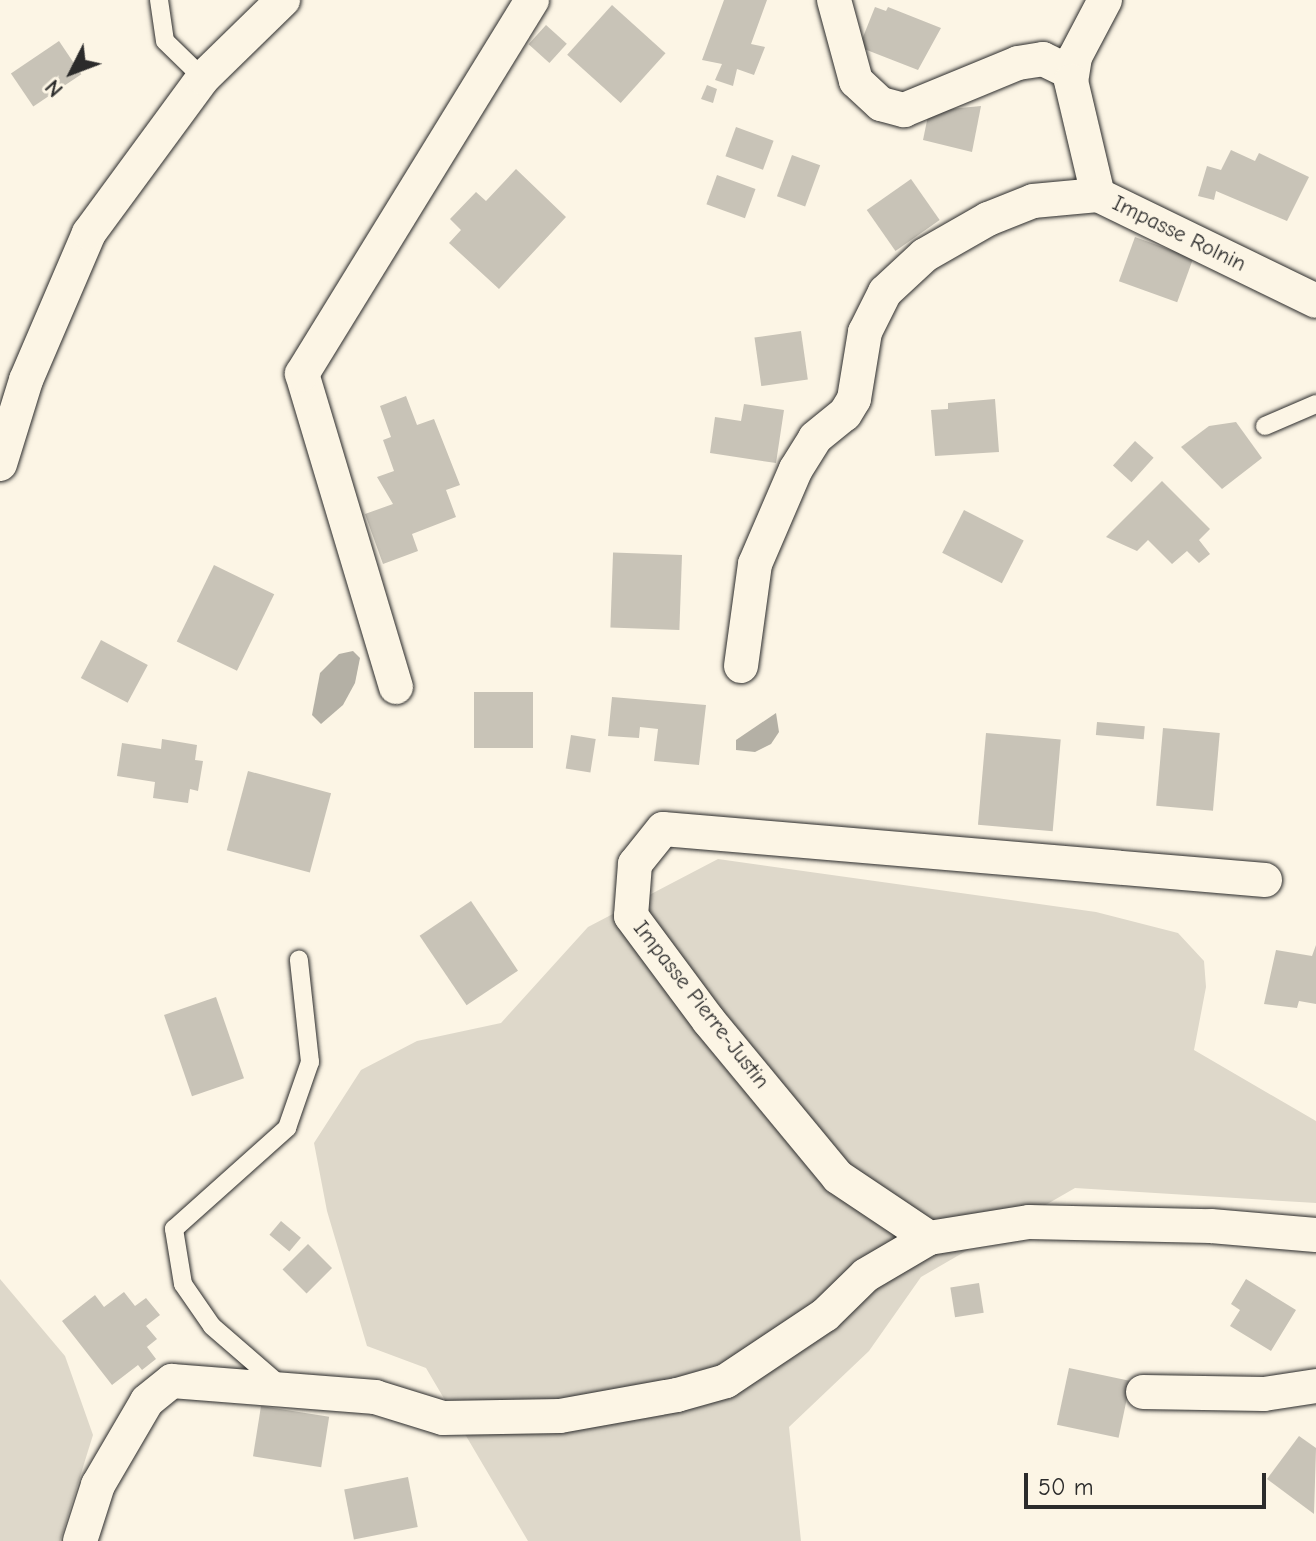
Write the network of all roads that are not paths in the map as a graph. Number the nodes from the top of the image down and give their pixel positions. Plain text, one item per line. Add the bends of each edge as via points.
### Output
1 (159, 0) edge
2 (283, 0) edge
3 (532, 0) edge
4 (834, 0) edge
5 (1105, 0) edge
6 (1072, 73) junction
7 (203, 78) junction
8 (1098, 195) junction
9 (1316, 301) edge
10 (1316, 404) edge
11 (1265, 426) dead end
12 (0, 464) edge
13 (741, 666) dead end
14 (396, 687) dead end
15 (1265, 880) dead end
16 (299, 960) dead end
17 (1316, 1235) edge
18 (929, 1238) junction
19 (1316, 1386) edge
20 (285, 1390) junction
21 (1143, 1392) dead end
22 (80, 1541) edge

1 - 7 lane via 165,41
2 - 7 street
3 - 14 street via 302,374
4 - 6 street via 856,81 881,104 904,110 1018,63 1043,59
5 - 6 street
6 - 8 street, Impasse Rolnin
7 - 12 street via 89,233 26,380
8 - 9 street, Impasse Rolnin
8 - 13 street via 1033,201 988,219 925,255 885,292 865,332 854,399 845,414 815,438 796,469 755,564
10 - 11 lane
15 - 18 street, Impasse Pierre-Justin via 663,829 635,864 631,916 709,1021 838,1177
16 - 20 lane via 310,1062 287,1128 174,1229 183,1284 212,1326
17 - 18 street via 1211,1226 1029,1222
18 - 20 street via 866,1275 825,1315 726,1381 677,1395 560,1416 443,1418 375,1397
19 - 21 street via 1264,1394
20 - 22 street via 172,1381 147,1401 98,1485

